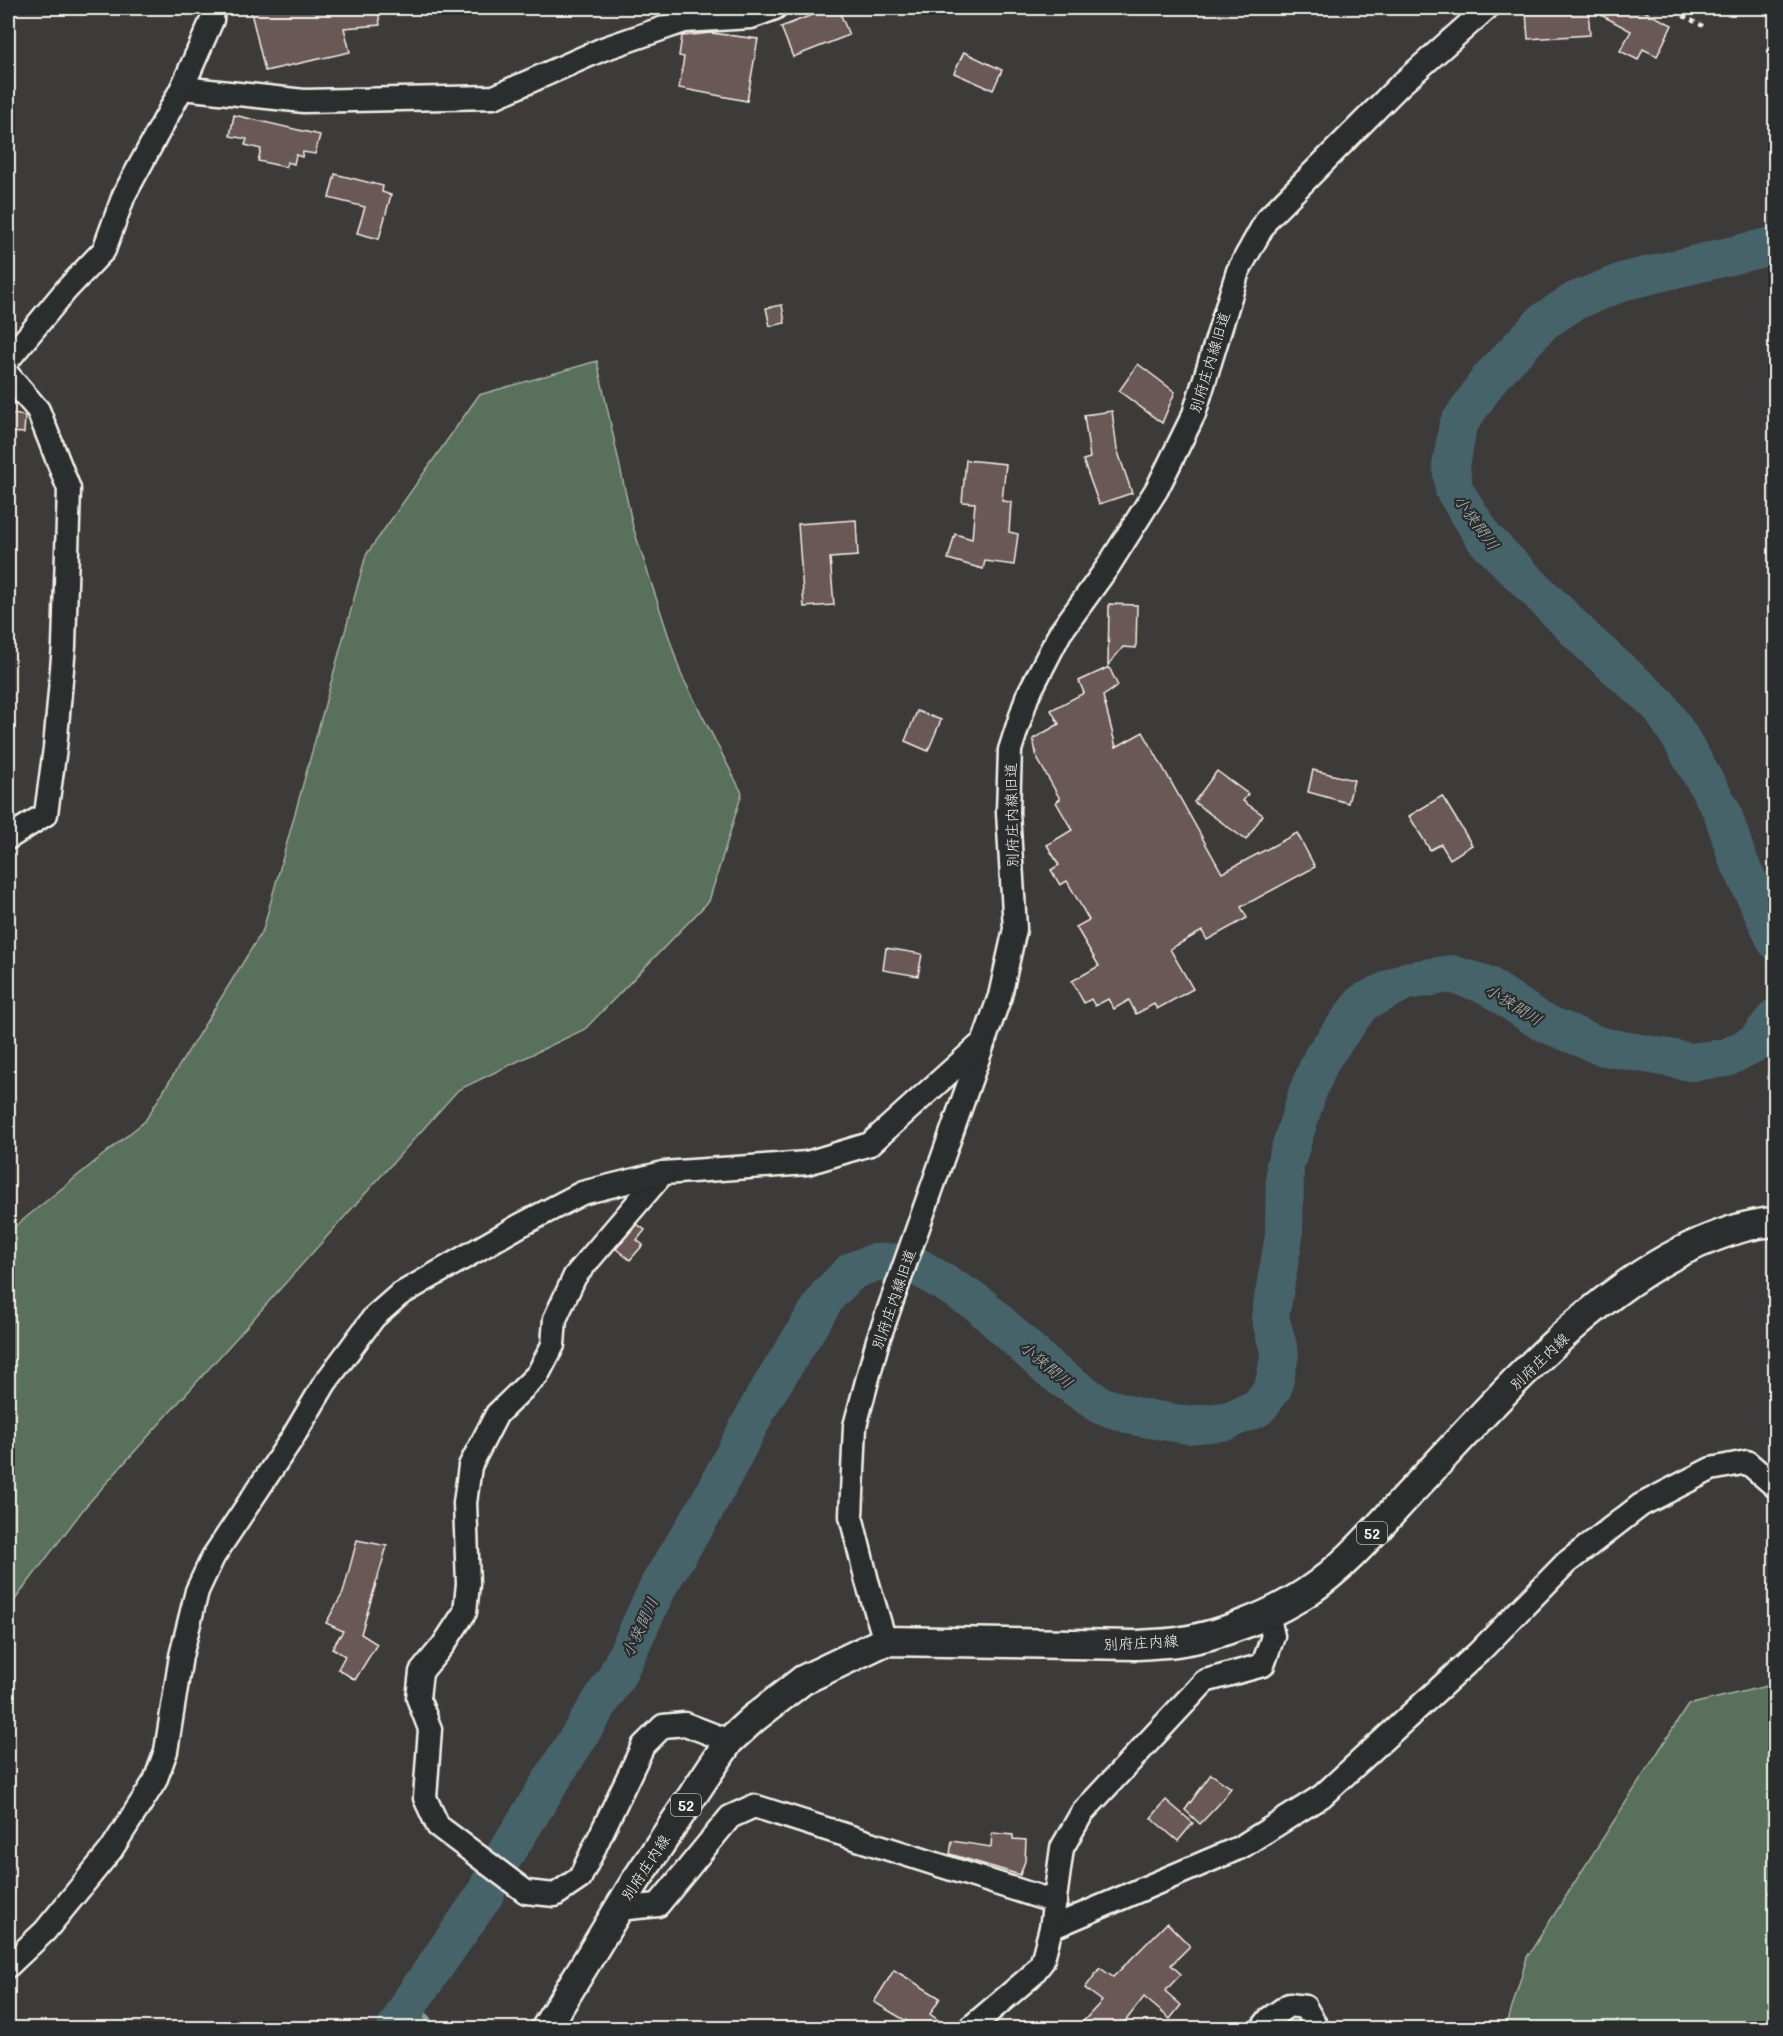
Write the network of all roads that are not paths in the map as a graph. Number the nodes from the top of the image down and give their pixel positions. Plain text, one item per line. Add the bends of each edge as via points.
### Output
1 (213, 8) edge
2 (776, 8) edge
3 (1487, 8) edge
4 (182, 88) junction
5 (8, 360) edge
6 (8, 375) edge
7 (8, 838) edge
8 (983, 1042) junction
9 (663, 1173) junction
10 (1776, 1222) edge
11 (1776, 1487) edge
12 (1268, 1613) junction
13 (885, 1641) junction
14 (729, 1741) junction
15 (1055, 1902) junction
16 (618, 1909) junction
17 (1051, 1928) junction
18 (8, 1966) edge
19 (546, 2028) edge
20 (970, 2028) edge
21 (1262, 2028) edge
22 (1317, 2028) edge

1 - 4 street via 212,20
2 - 4 street via 752,17 684,21 603,49 494,97 304,102
3 - 8 street, 別府庄内線旧道 via 1398,86 1267,219 1238,271 1194,414 1157,489 1060,633 1027,697 1011,750 1008,812 1015,929 1000,996
4 - 5 street via 124,195 104,250
6 - 7 street via 38,410 69,489 64,646 46,814
8 - 9 street via 870,1144 807,1163
8 - 13 street, 別府庄内線旧道 via 878,1340 855,1426 852,1516
9 - 14 street via 575,1276 555,1319 553,1345 538,1374 497,1414 470,1466 465,1503 465,1612 421,1672 418,1698 430,1729 425,1798 438,1826 526,1892 555,1895 580,1878 644,1746 663,1726 685,1724
9 - 18 street via 582,1193 399,1295 374,1317 326,1383 213,1557 197,1591 181,1656 166,1752 155,1780 111,1850 45,1931
10 - 12 main road, 別府庄内線 / 52 via 1729,1231 1688,1246 1640,1274 1564,1335 1524,1374 1353,1554 1307,1592
11 - 17 street via 1747,1462 1711,1468 1641,1505 1566,1563 1479,1652 1322,1796 1241,1847
12 - 13 main road, 別府庄内線 / 52 via 1220,1632 1176,1642 1136,1645
12 - 15 street via 1274,1636 1263,1665 1206,1681 1082,1812 1062,1848
13 - 14 main road, 別府庄内線 / 52 via 803,1680
14 - 16 main road, 別府庄内線 / 52
15 - 16 street via 754,1806 730,1817 658,1905
15 - 17 street
16 - 19 main road, 別府庄内線 / 52
17 - 20 street via 1042,1962 1031,1976
21 - 22 street via 1289,2005 1305,2007

